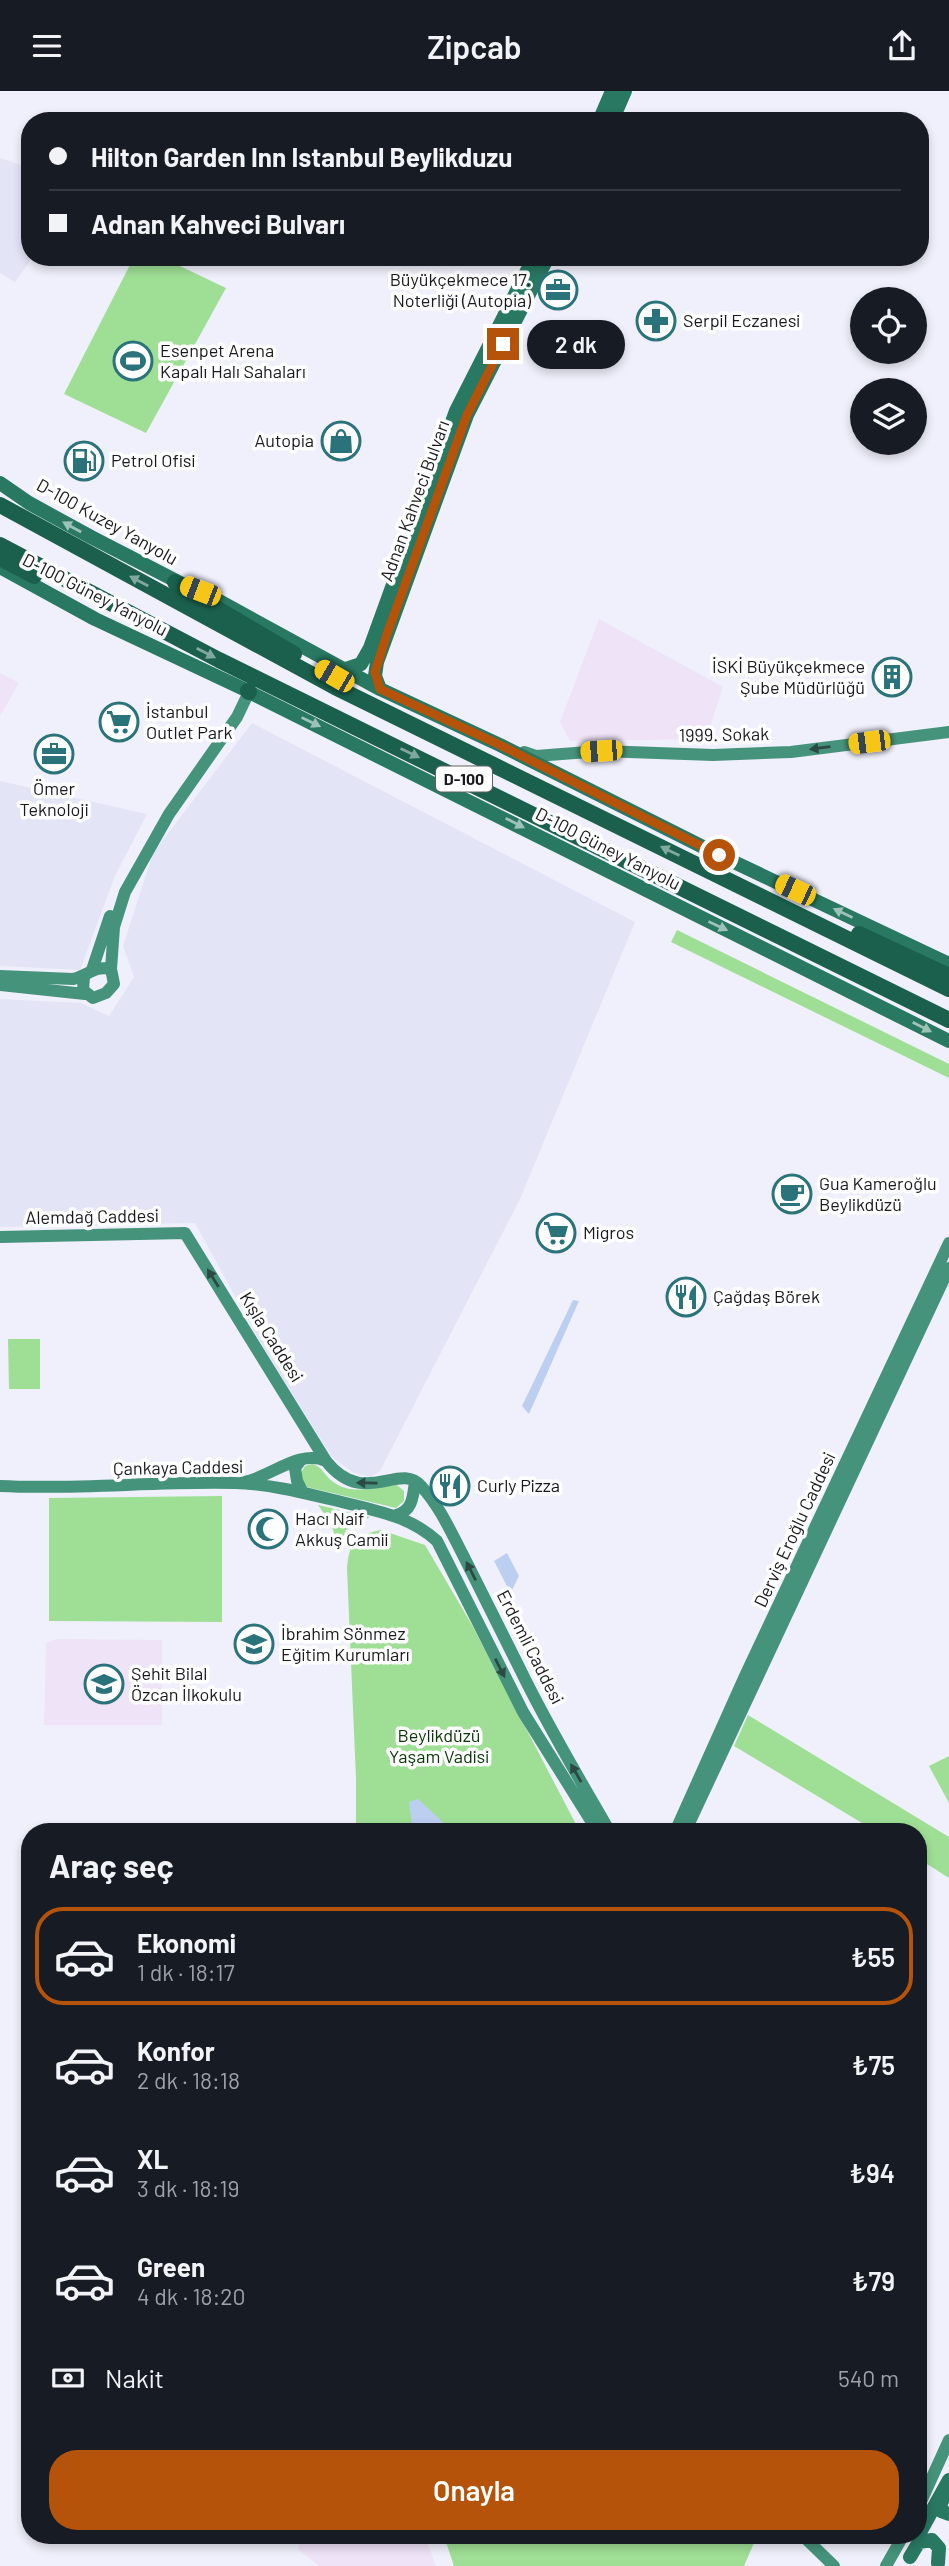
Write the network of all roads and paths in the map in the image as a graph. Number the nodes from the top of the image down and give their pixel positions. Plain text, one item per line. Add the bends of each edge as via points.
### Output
1 (612, 91) edge
2 (625, 91) edge
3 (603, 112) edge
4 (616, 112) edge
5 (530, 266) edge
6 (543, 266) edge
7 (467, 402) junction
8 (0, 483) edge
9 (0, 505) edge
10 (0, 545) edge
11 (0, 558) edge
12 (0, 567) edge
13 (175, 582) junction
14 (145, 622) junction
15 (342, 670) junction
16 (380, 689) junction
17 (247, 696) junction
18 (394, 716) junction
19 (943, 733) edge
20 (500, 745) junction
21 (819, 925) junction
22 (949, 964) edge
23 (111, 969) junction
24 (88, 973) junction
25 (0, 976) edge
26 (949, 976) edge
27 (0, 985) edge
28 (949, 989) edge
29 (85, 994) junction
30 (924, 1007) junction
31 (949, 1020) edge
32 (949, 1025) edge
33 (949, 1041) edge
34 (185, 1233) joint
35 (0, 1237) edge
36 (949, 1243) edge
37 (949, 1268) edge
38 (902, 1357) junction
39 (301, 1460) junction
40 (326, 1461) junction
41 (415, 1481) junction
42 (237, 1483) junction
43 (0, 1486) edge
44 (303, 1493) junction
45 (396, 1515) junction
46 (721, 1741) junction
47 (592, 1823) edge
48 (605, 1823) edge
49 (680, 1823) edge
50 (689, 1823) edge
51 (949, 2440) edge
52 (949, 2483) edge
53 (927, 2488) edge
54 (949, 2514) edge
55 (927, 2520) edge
56 (927, 2541) edge
57 (949, 2542) edge
58 (811, 2544) edge
59 (898, 2544) edge
60 (915, 2544) edge
61 (918, 2544) edge
62 (909, 2562) edge
63 (937, 2564) edge
64 (834, 2566) edge
65 (886, 2566) edge

1 - 3 main road
2 - 4 main road
5 - 7 main road, Adnan Kahveci Bulvarı
6 - 7 main road, Adnan Kahveci Bulvarı
7 - 15 main road, Adnan Kahveci Bulvarı via 370,648 361,664
7 - 16 main road, Adnan Kahveci Bulvarı via 377,662 375,676
13 -> 8 main road, D-100 Kuzey Yanyolu
18 -> 9 highway, D-100
10 - 14 highway, D-100
11 - 14 highway via 103,610
12 - 17 main road, D-100 Güney Yanyolu
13 - 15 main road, D-100 Kuzey Yanyolu via 200,591
13 - 18 highway
14 -> 30 highway, D-100
15 - 16 main road, D-100 Kuzey Yanyolu
16 - 20 main road, D-100 Kuzey Yanyolu
17 - 23 main road via 169,814 125,892 114,927
17 - 24 main road via 152,830 120,891
17 -> 33 main road, D-100 Güney Yanyolu
21 -> 18 highway, D-100
19 -> 20 main road, 1999. Sokak via 790,752 713,755 601,751 536,756
22 -> 20 main road, D-100 Kuzey Yanyolu
21 - 26 highway via 861,934
21 - 28 highway, D-100
23 - 24 main road via 98,967
23 - 29 main road via 111,989 93,998
24 - 25 main road via 61,980
24 - 29 main road via 82,987
27 - 29 main road
30 - 31 highway, D-100
30 - 32 highway
34 - 35 main road, Alemdağ Caddesi
40 -> 34 main road, Kışla Caddesi
36 - 38 main road, Derviş Eroğlu Caddesi
37 - 38 main road, Derviş Eroğlu Caddesi
38 - 46 main road, Derviş Eroğlu Caddesi
39 - 40 main road via 318,1457
39 - 42 main road
39 - 44 main road via 295,1468
41 -> 40 main road via 398,1478 360,1484 337,1474
41 - 45 main road via 410,1506
48 -> 41 main road, Erdemli Caddesi via 531,1692 448,1526
42 - 43 main road, Çankaya Caddesi
42 - 44 main road, Çankaya Caddesi
44 - 45 main road, Çankaya Caddesi
45 -> 47 main road, Erdemli Caddesi via 437,1541 523,1712
46 - 49 main road, Derviş Eroğlu Caddesi
46 - 50 main road, Derviş Eroğlu Caddesi
51 - 53 main road
52 - 54 main road via 940,2506
52 - 55 main road
56 - 63 main road via 939,2548
57 - 63 main road
58 - 64 main road
59 - 65 main road
60 - 62 main road
61 - 62 main road

